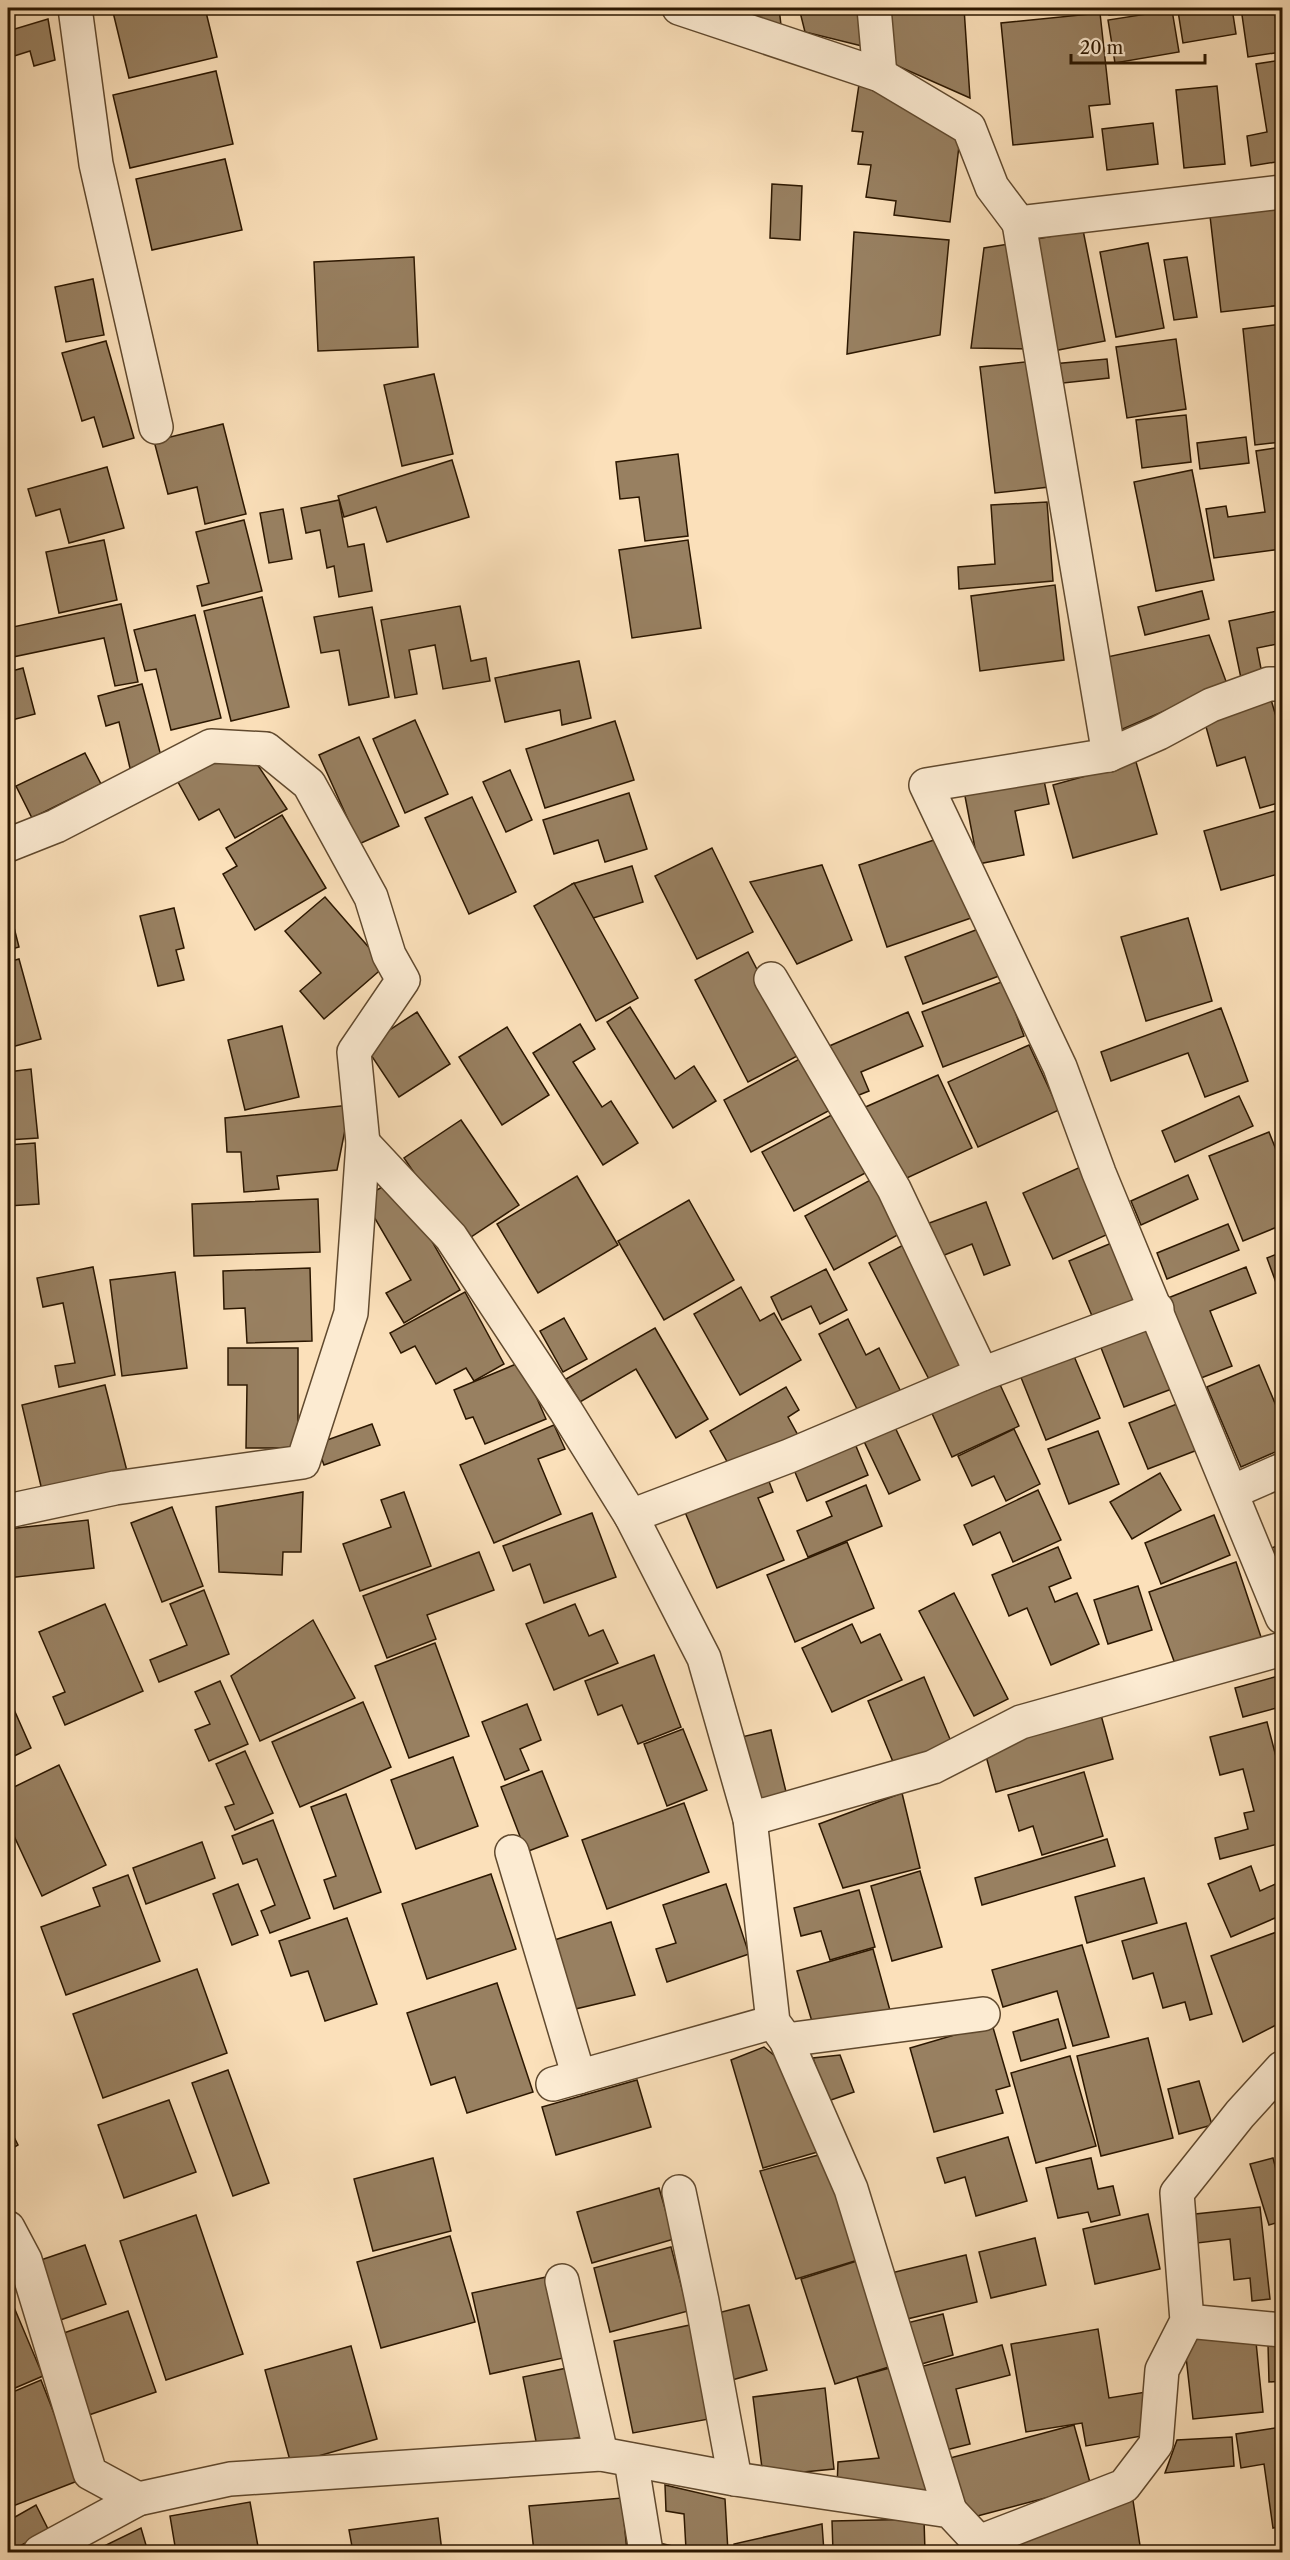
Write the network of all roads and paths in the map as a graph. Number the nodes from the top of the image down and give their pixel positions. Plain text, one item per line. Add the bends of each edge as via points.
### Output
1 (75, 8) edge
2 (679, 8) edge
3 (874, 8) edge
4 (880, 75) junction
5 (1282, 192) edge
6 (1018, 223) junction
7 (156, 427) dead end
8 (1282, 684) edge
9 (1109, 755) junction
10 (8, 845) edge
11 (771, 979) dead end
12 (363, 1143) junction
13 (1157, 1309) junction
14 (982, 1374) junction
15 (1282, 1470) edge
16 (1232, 1492) junction
17 (8, 1511) edge
18 (631, 1516) junction
19 (1282, 1617) edge
20 (1282, 1649) edge
21 (750, 1819) junction
22 (512, 1852) dead end
23 (983, 2013) dead end
24 (779, 2031) junction
25 (1282, 2068) edge
26 (679, 2192) dead end
27 (8, 2228) edge
28 (562, 2281) dead end
29 (1187, 2321) junction
30 (1282, 2330) edge
31 (616, 2457) junction
32 (735, 2480) junction
33 (138, 2499) junction
34 (950, 2511) junction
35 (977, 2547) edge
36 (40, 2553) edge
37 (646, 2553) edge

1 - 7 street via 96,164
2 - 4 street
3 - 4 street
4 - 6 street via 969,128 992,187
5 - 6 street
6 - 9 street
8 - 9 street via 1269,684 1211,705
9 - 13 street via 927,785 1060,1067 1099,1173
10 - 12 street via 56,826 211,746 266,749 309,784 371,897 389,955 403,980 354,1052
11 - 14 street via 894,1189
12 - 17 street via 351,1313 303,1462 116,1488
12 - 18 street via 451,1237
13 - 14 street
13 - 16 street
14 - 18 street via 789,1456
15 - 16 street
16 - 19 street
18 - 21 street via 704,1658
20 - 21 street via 1021,1722 933,1767
21 - 24 street
22 - 24 street via 566,2081
23 - 24 street
24 - 34 street via 850,2189
25 - 29 street via 1177,2193
26 - 32 street
27 - 33 street via 25,2260 90,2473
28 - 31 street
29 - 30 street
29 - 35 street via 1162,2370 1156,2444 1124,2486
31 - 32 street
31 - 33 street via 230,2479
31 - 37 street
32 - 34 street
33 - 36 street
34 - 35 street

